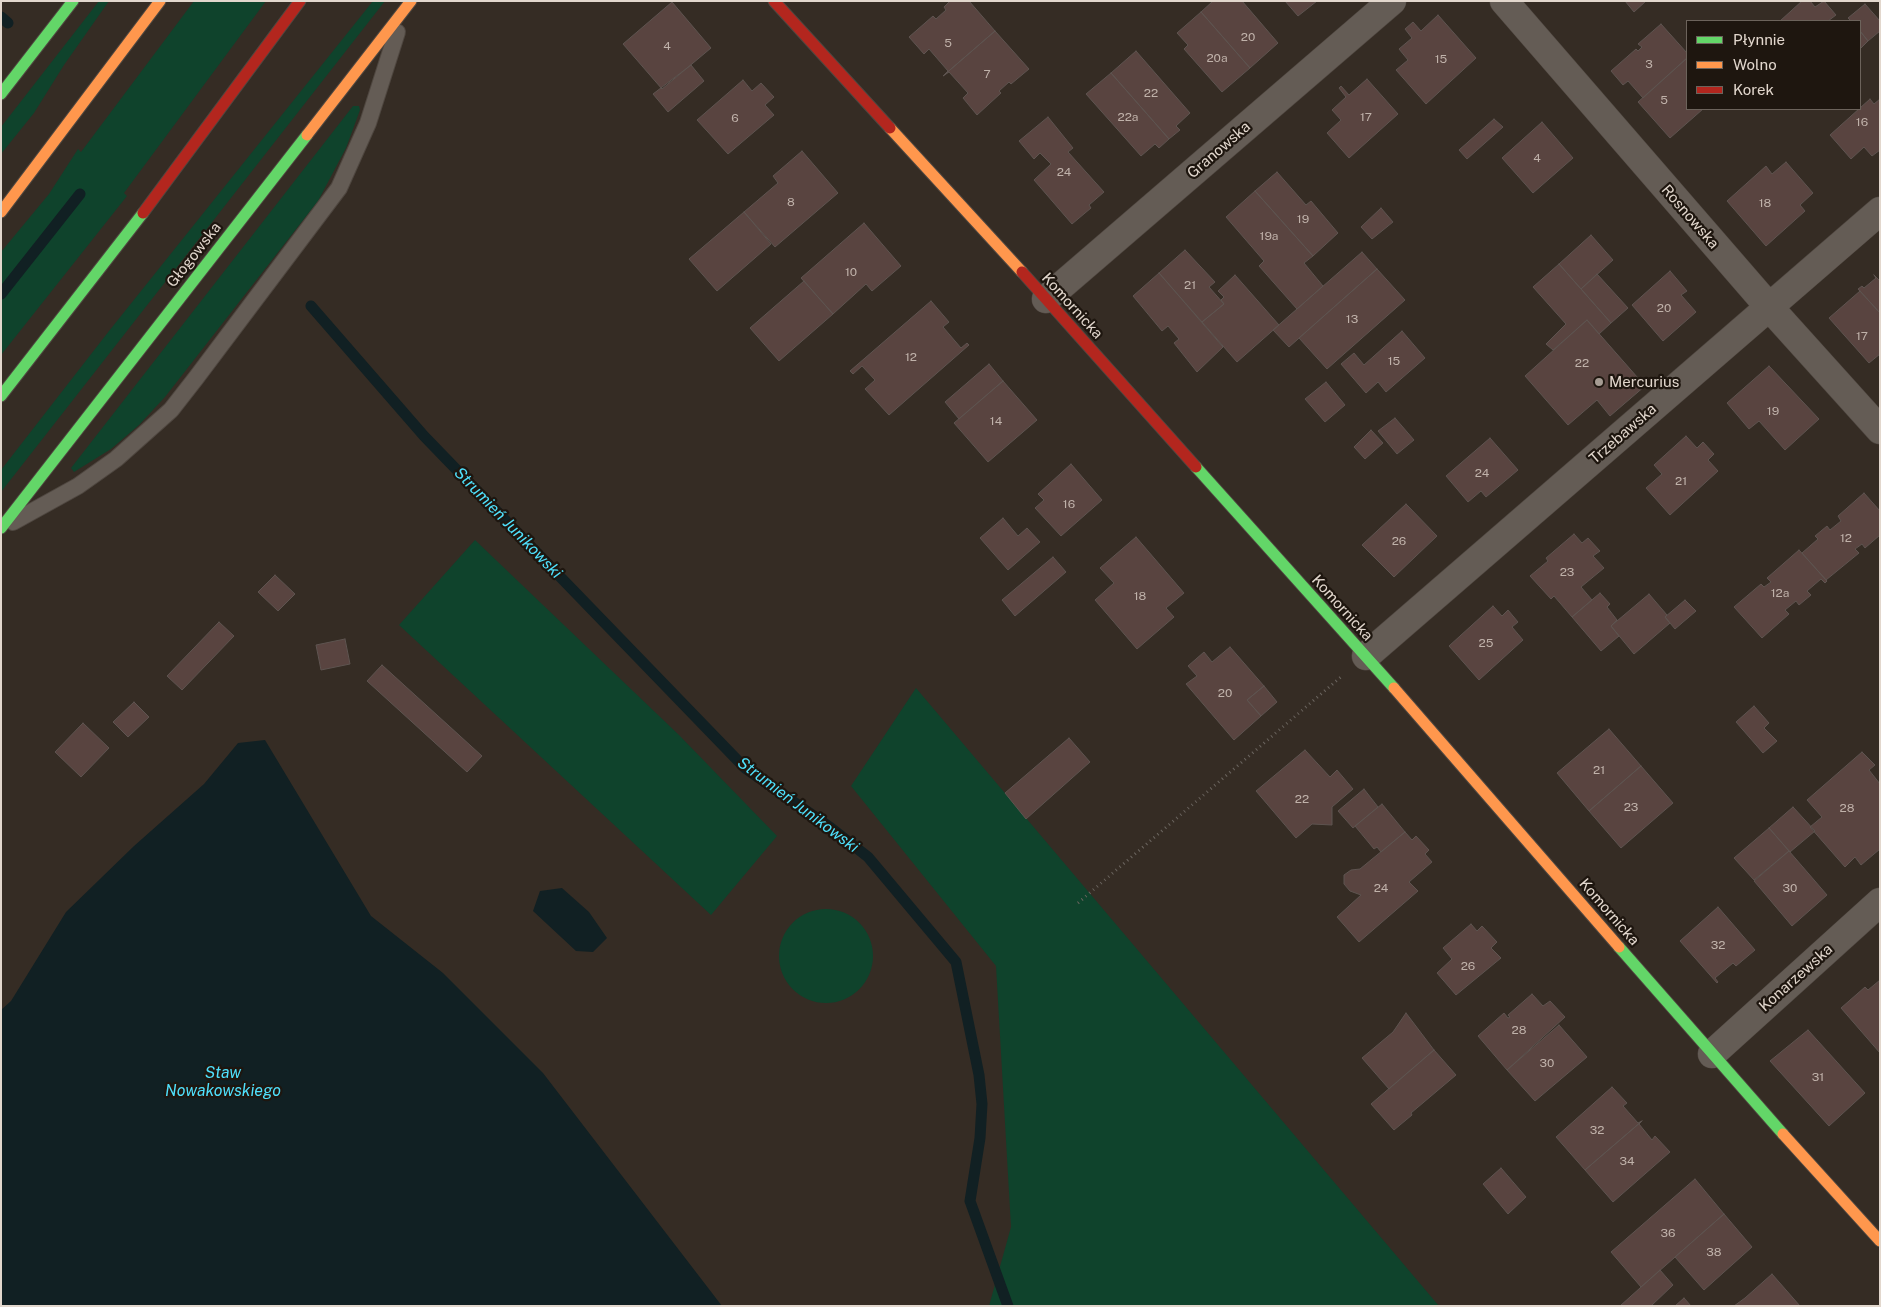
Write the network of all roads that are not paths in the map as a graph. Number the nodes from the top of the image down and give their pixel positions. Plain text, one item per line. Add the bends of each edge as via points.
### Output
1 (73, 1) edge
2 (160, 1) edge
3 (300, 1) edge
4 (774, 1) edge
5 (1392, 1) edge
6 (1504, 1) edge
7 (409, 4) edge
8 (1, 94) edge
9 (1880, 211) edge
10 (1, 212) edge
11 (1046, 299) junction
12 (1770, 308) junction
13 (1, 396) edge
14 (1880, 430) edge
15 (1, 528) edge
16 (1366, 656) junction
17 (1880, 902) edge
18 (1712, 1054) junction
19 (1880, 1241) edge

1 - 8 street
2 - 10 street
3 - 13 street via 105,265
4 - 11 street, Komornicka
5 - 11 street, Granowska
6 - 12 street, Rosnowska
7 - 15 street, Głogowska
7 - 15 lane via 388,56 368,124 339,188 196,378 171,410 116,459 78,486
9 - 12 street, Trzebawska
11 - 16 street, Komornicka
12 - 14 street, Rosnowska
12 - 16 street, Trzebawska
16 - 18 street, Komornicka
17 - 18 street, Konarzewska
18 - 19 street, Komornicka

